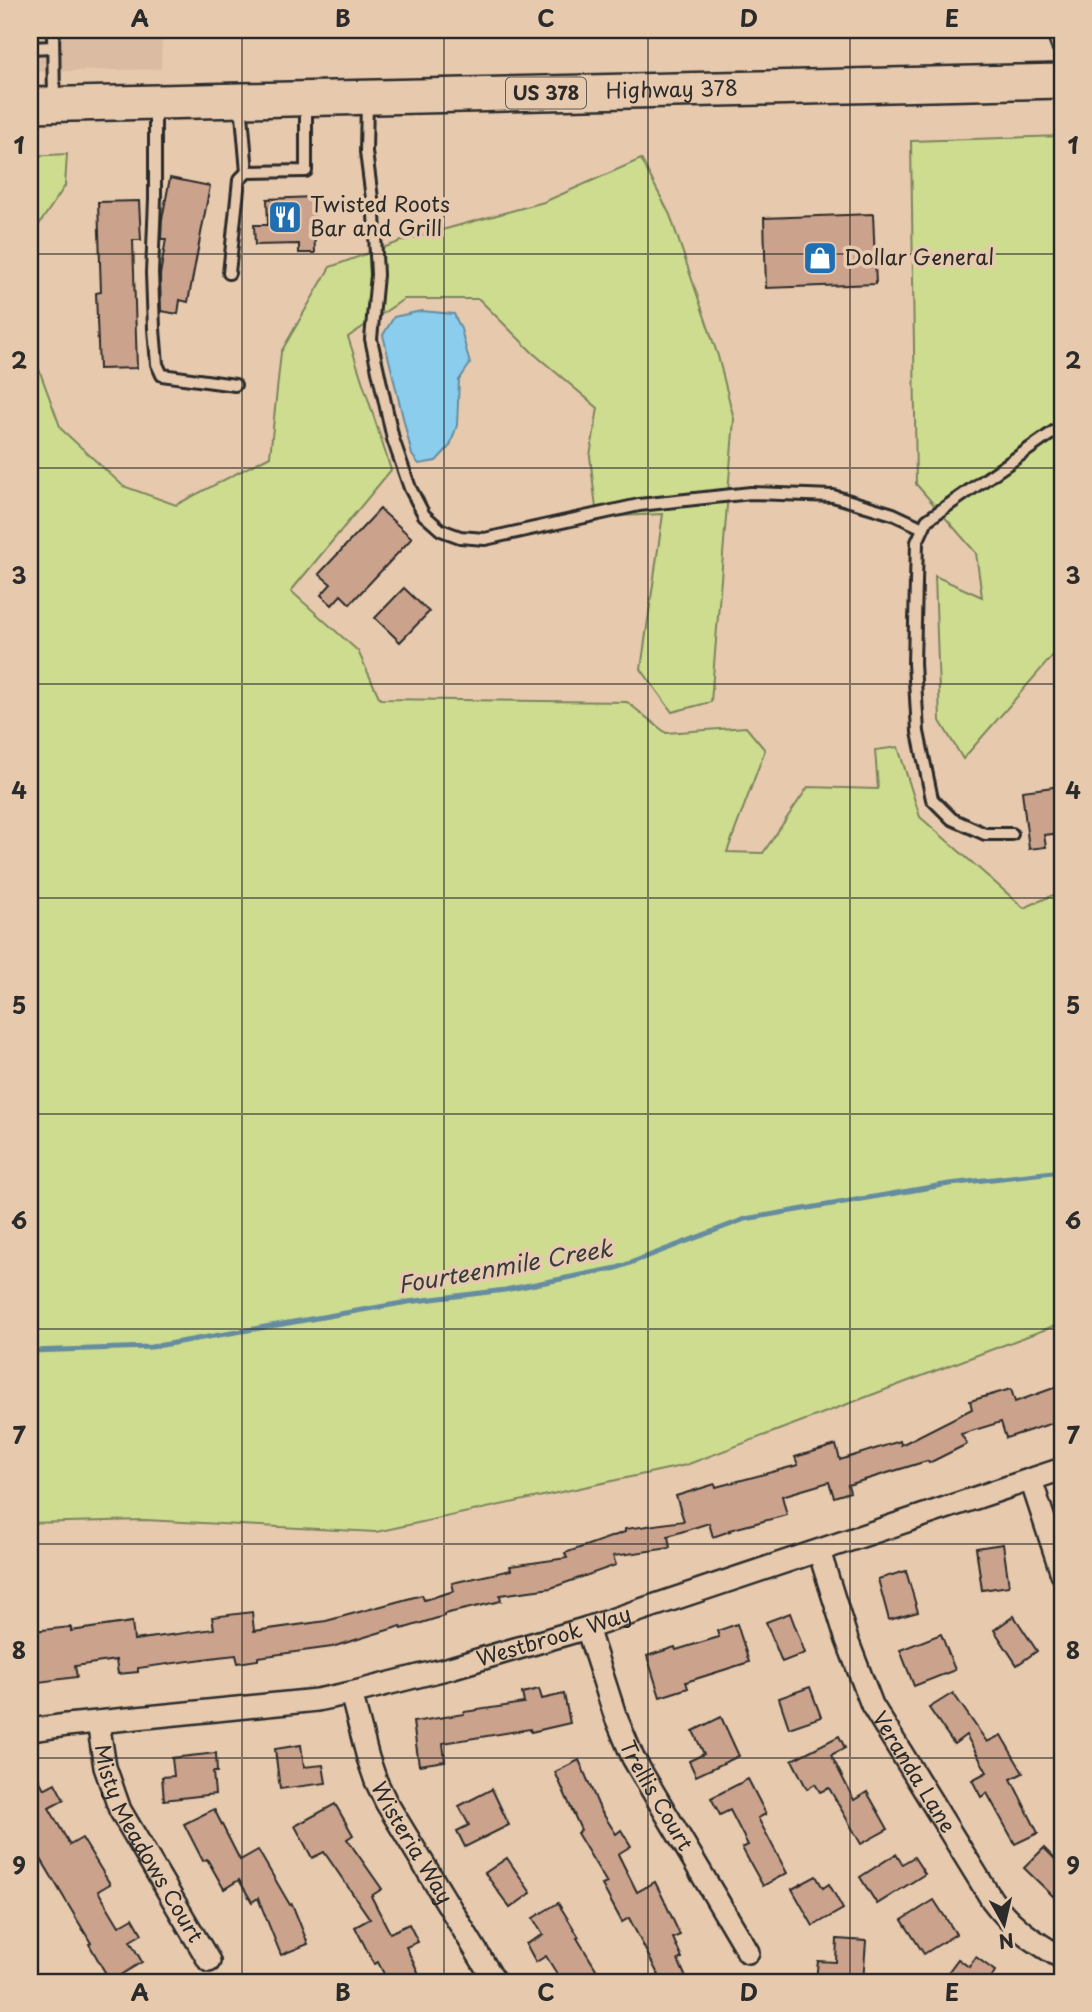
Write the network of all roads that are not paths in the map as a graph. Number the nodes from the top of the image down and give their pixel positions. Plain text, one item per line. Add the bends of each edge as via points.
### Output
1 (53, 30) edge
2 (1058, 30) edge
3 (1062, 44) edge
4 (53, 47) junction
5 (30, 48) edge
6 (1062, 81) edge
7 (306, 98) junction
8 (367, 98) junction
9 (240, 100) junction
10 (155, 102) junction
11 (42, 105) edge
12 (247, 172) junction
13 (229, 274) dead end
14 (235, 385) dead end
15 (1062, 426) edge
16 (923, 528) junction
17 (1012, 834) dead end
18 (1062, 1469) edge
19 (1031, 1480) junction
20 (819, 1550) junction
21 (1062, 1574) edge
22 (587, 1628) junction
23 (352, 1693) junction
24 (98, 1722) junction
25 (30, 1730) edge
26 (748, 1952) dead end
27 (1062, 1958) edge
28 (209, 1961) dead end
29 (495, 1982) edge

1 - 4 lane
2 - 3 street
4 - 5 lane
4 - 11 lane
6 - 8 main road, Highway 378 / US 378
7 - 8 main road, Highway 378 / US 378
7 - 9 main road, Highway 378 / US 378
7 - 12 lane via 306,171
8 - 16 lane via 366,152 377,275 371,339 393,439 410,488 424,515 441,530 485,540 639,505 751,493 833,496
9 - 10 main road, Highway 378 / US 378
9 - 12 lane
10 - 11 main road, Highway 378 / US 378
10 - 14 lane via 152,273 158,363 162,375
12 - 13 lane via 239,180
15 - 16 lane via 927,520
16 - 17 lane via 917,541 914,663 918,732 932,799 952,819 985,834
18 - 19 street, Westbrook Way
19 - 20 street, Westbrook Way
19 - 21 street
20 - 22 street, Westbrook Way
20 - 27 street, Veranda Lane via 872,1705 992,1900 1023,1933
22 - 23 street, Westbrook Way
22 - 26 street, Trellis Court via 633,1758
23 - 24 street, Westbrook Way
23 - 29 street, Wisteria Way via 368,1758 386,1802
24 - 25 street, Westbrook Way
24 - 28 street, Misty Meadows Court via 105,1767 120,1810

